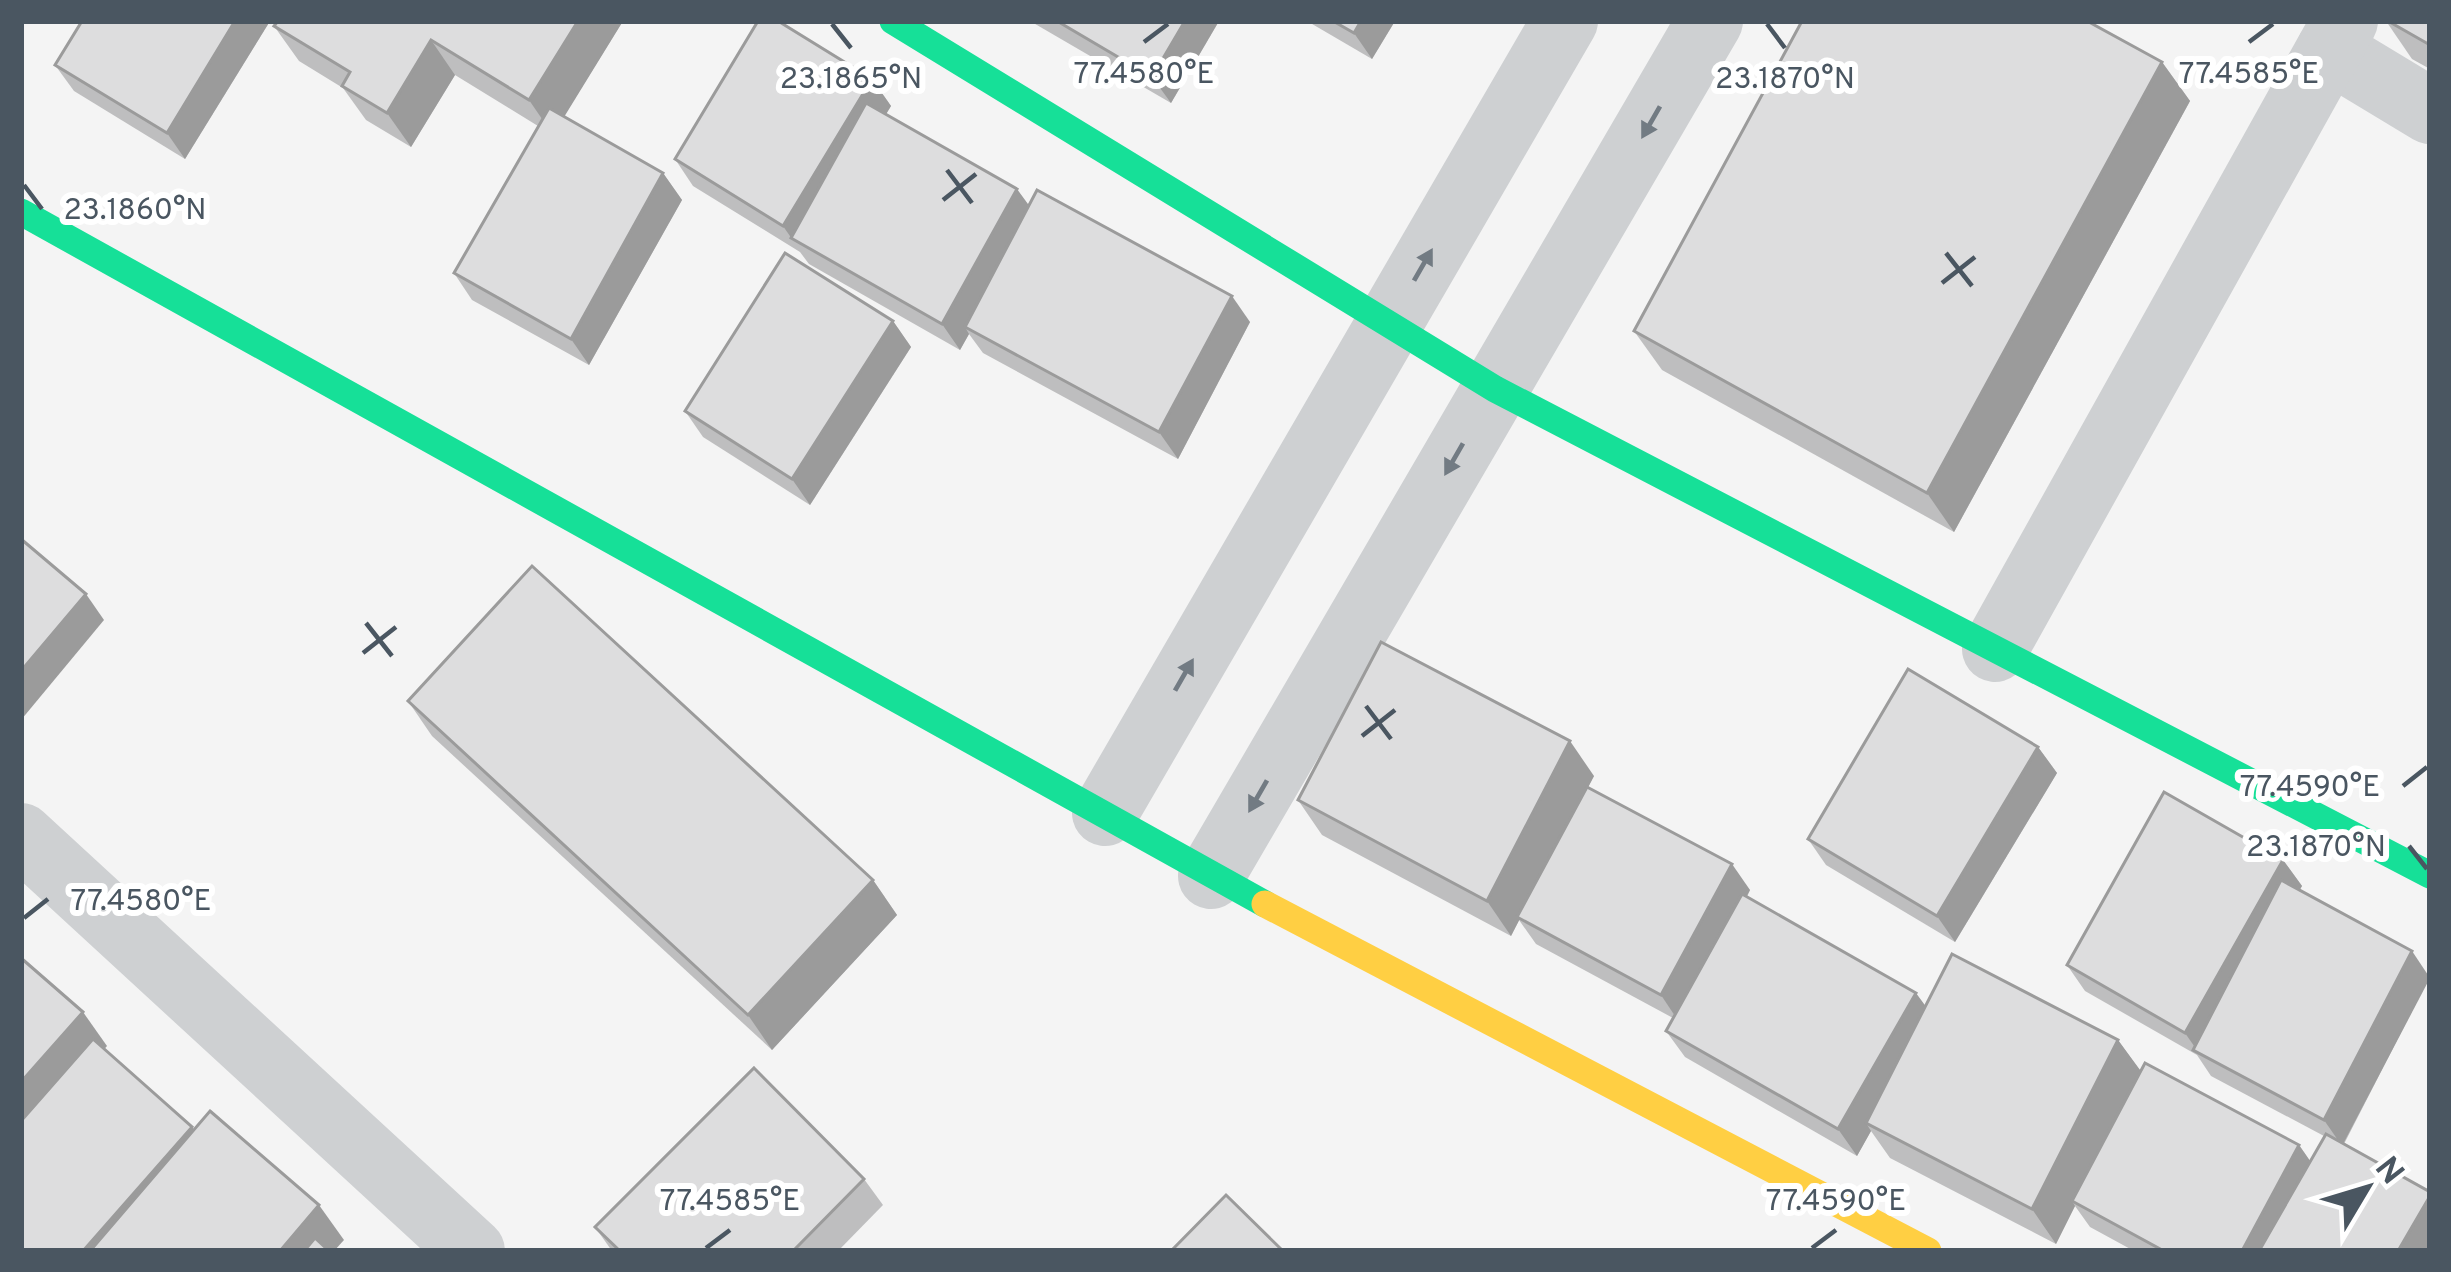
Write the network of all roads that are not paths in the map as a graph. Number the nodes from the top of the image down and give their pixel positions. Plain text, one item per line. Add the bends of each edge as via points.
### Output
1 (893, 21) edge
2 (1565, 21) edge
3 (1710, 21) edge
4 (2337, 35) edge
5 (2430, 111) edge
6 (21, 212) edge
7 (1389, 323) junction
8 (1495, 388) junction
9 (1995, 649) junction
10 (1105, 812) junction
11 (21, 836) edge
12 (2430, 875) edge
13 (1211, 877) junction
14 (472, 1251) edge
15 (1928, 1251) edge

1 - 7 street
7 -> 2 street
3 -> 8 street
4 - 5 street
4 - 9 street
6 - 10 street
7 - 8 street
10 -> 7 street
8 - 9 street
8 -> 13 street
9 - 12 street
10 - 13 street
11 - 14 street
13 - 15 street

